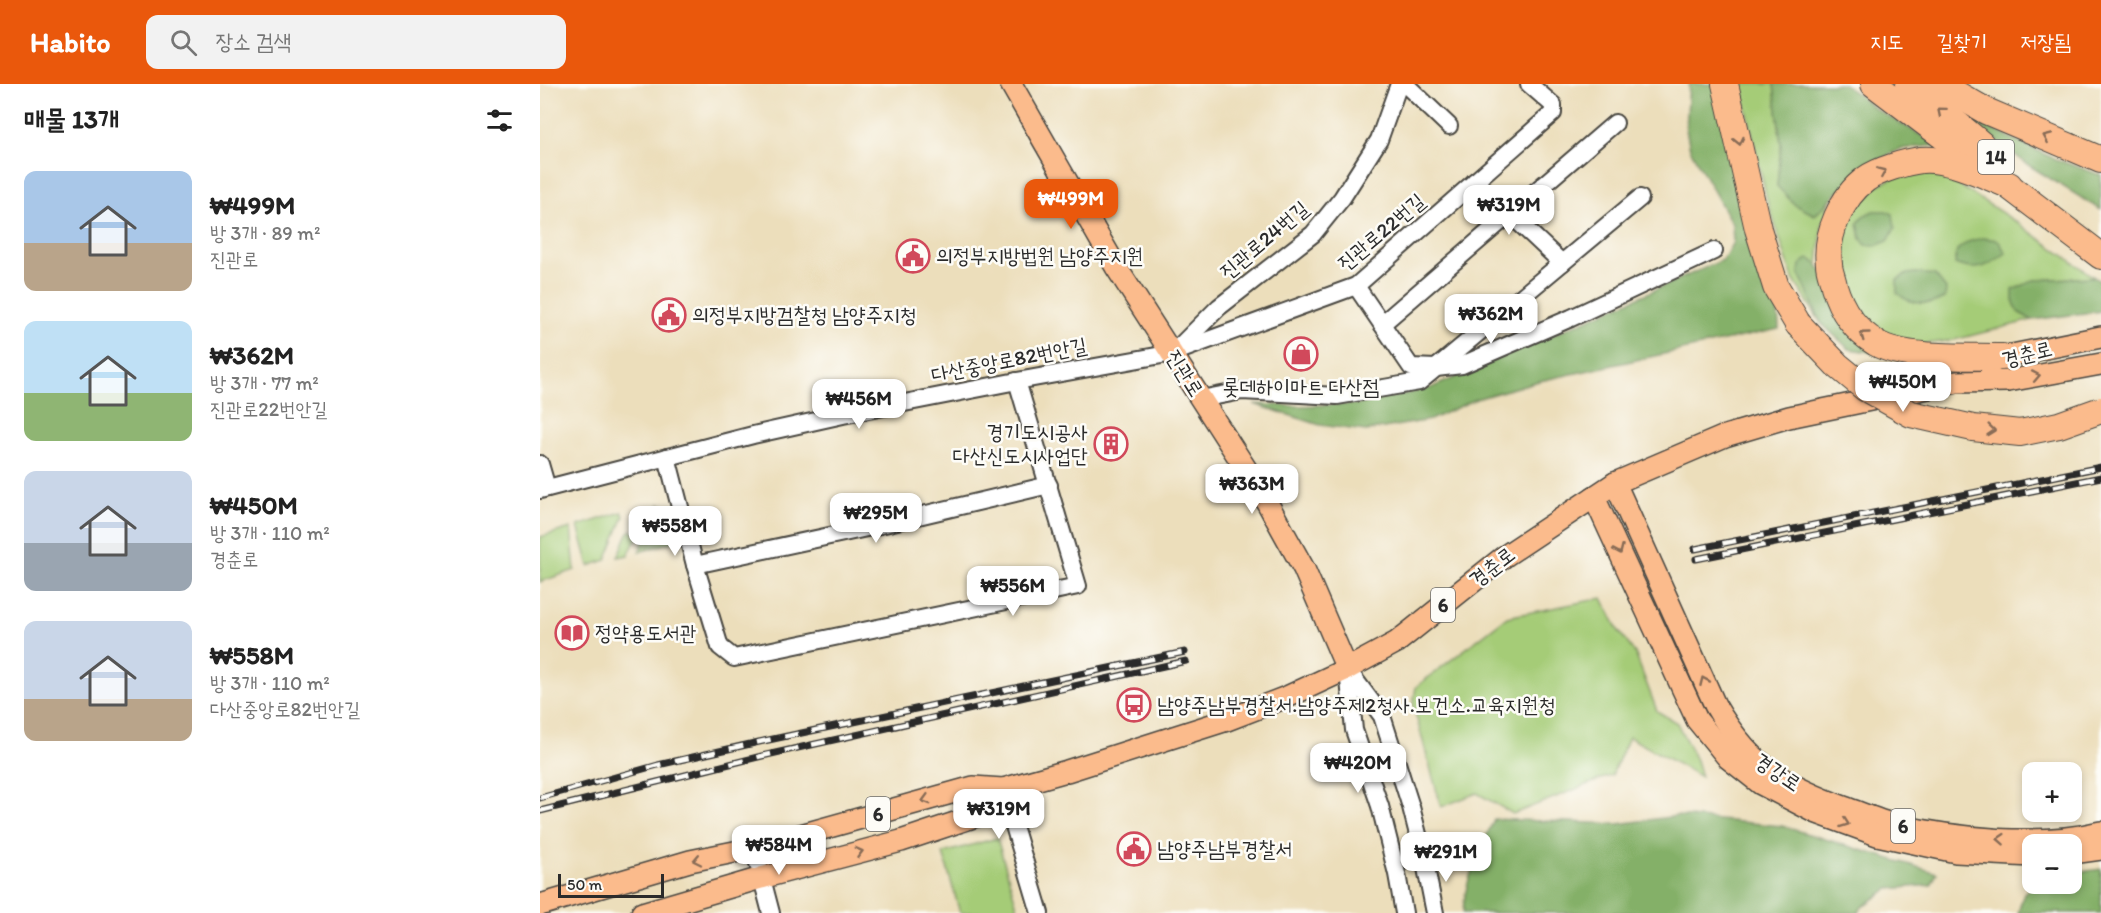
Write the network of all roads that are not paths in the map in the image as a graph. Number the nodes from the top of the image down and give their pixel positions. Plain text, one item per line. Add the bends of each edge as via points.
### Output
1 (1011, 84) edge
2 (1399, 84) edge
3 (1405, 84) edge
4 (1529, 84) edge
5 (1725, 84) edge
6 (1874, 84) edge
7 (1909, 84) edge
8 (1939, 84) edge
9 (1615, 123) dead end
10 (1449, 126) dead end
11 (2101, 160) edge
12 (1475, 181) junction
13 (2009, 185) junction
14 (1640, 198) dead end
15 (1510, 213) junction
16 (2084, 229) edge
17 (1714, 251) dead end
18 (2101, 256) edge
19 (1562, 263) junction
20 (1356, 286) junction
21 (1382, 324) junction
22 (2101, 337) edge
23 (1173, 353) junction
24 (2002, 357) junction
25 (2101, 363) edge
26 (1436, 368) junction
27 (1017, 381) junction
28 (1958, 382) junction
29 (1201, 399) junction
30 (2101, 410) edge
31 (667, 457) junction
32 (540, 464) edge
33 (1615, 483) junction
34 (1049, 485) junction
35 (543, 489) edge
36 (1594, 496) junction
37 (695, 565) junction
38 (1347, 669) junction
39 (1003, 789) junction
40 (2101, 832) edge
41 (754, 848) junction
42 (2101, 849) edge
43 (2082, 852) edge
44 (2022, 855) edge
45 (761, 878) junction
46 (540, 905) edge
47 (642, 913) edge
48 (771, 913) edge
49 (1040, 913) edge
50 (1404, 913) edge
51 (1435, 913) edge

1 - 23 main road, 진관로 via 1116,267
2 - 23 street, 진관로24번길 via 1378,140 1342,198 1313,234 1219,307
3 - 10 street
4 - 12 street, 진관로22번길 via 1553,105 1553,113
5 -> 30 highway, bridge via 1758,229 1776,287 1798,324 1838,365 1865,388 1911,414 1973,428 2020,433
6 - 13 highway, 14
16 -> 7 highway, 14
11 -> 8 highway via 1986,111
9 - 15 street
12 - 15 street
12 - 20 street, 진관로22번길
13 - 16 highway, 14
24 -> 13 highway via 1906,353 1878,344 1856,329 1838,299 1828,263 1832,230 1842,205 1866,179 1875,175 1924,159 1951,164
14 - 19 street
15 - 19 street
15 - 21 street
16 - 18 highway, 14
17 - 26 street via 1462,365
19 - 26 street
20 - 21 street
20 - 23 street, 진관로22번길
21 - 26 street via 1411,367
22 - 24 main road, 경춘로
23 - 27 street, 다산중앙로82번안길
23 - 29 main road, 진관로
24 - 28 main road, 경춘로
28 -> 25 main road, 경춘로 via 2008,381
26 - 29 street via 1419,382 1338,396 1242,391
27 - 31 street, 다산중앙로82번안길 via 843,415
27 - 34 street
28 - 33 main road, 경춘로 via 1789,417 1736,433
29 - 38 main road, 진관로 via 1264,497 1304,569
31 - 35 street, 다산중앙로82번안길
31 - 37 street
32 - 35 street
33 - 36 main road, 경춘로 / 6
40 -> 33 main road, 경강로 / 6 via 2017,840 1959,836 1895,825 1820,798 1778,776 1746,750 1715,705
34 - 37 street
34 - 37 street via 1078,585 735,657 720,647
36 - 38 main road, 경춘로 / 6 via 1505,556 1397,642
36 -> 44 main road, 경강로 / 6 via 1697,720 1728,758 1770,789 1817,813 1877,835 1956,852
38 - 39 main road, 경춘로 via 1227,720
38 - 50 street via 1354,730 1380,806
38 - 51 street via 1382,716 1411,807
39 -> 41 main road, 경춘로 / 6 via 973,787
45 -> 39 main road via 901,841 982,814
39 - 49 street
41 - 45 street
41 -> 46 main road, 경춘로 / 6 via 690,861
42 - 43 main road
45 - 47 main road
45 - 48 street

